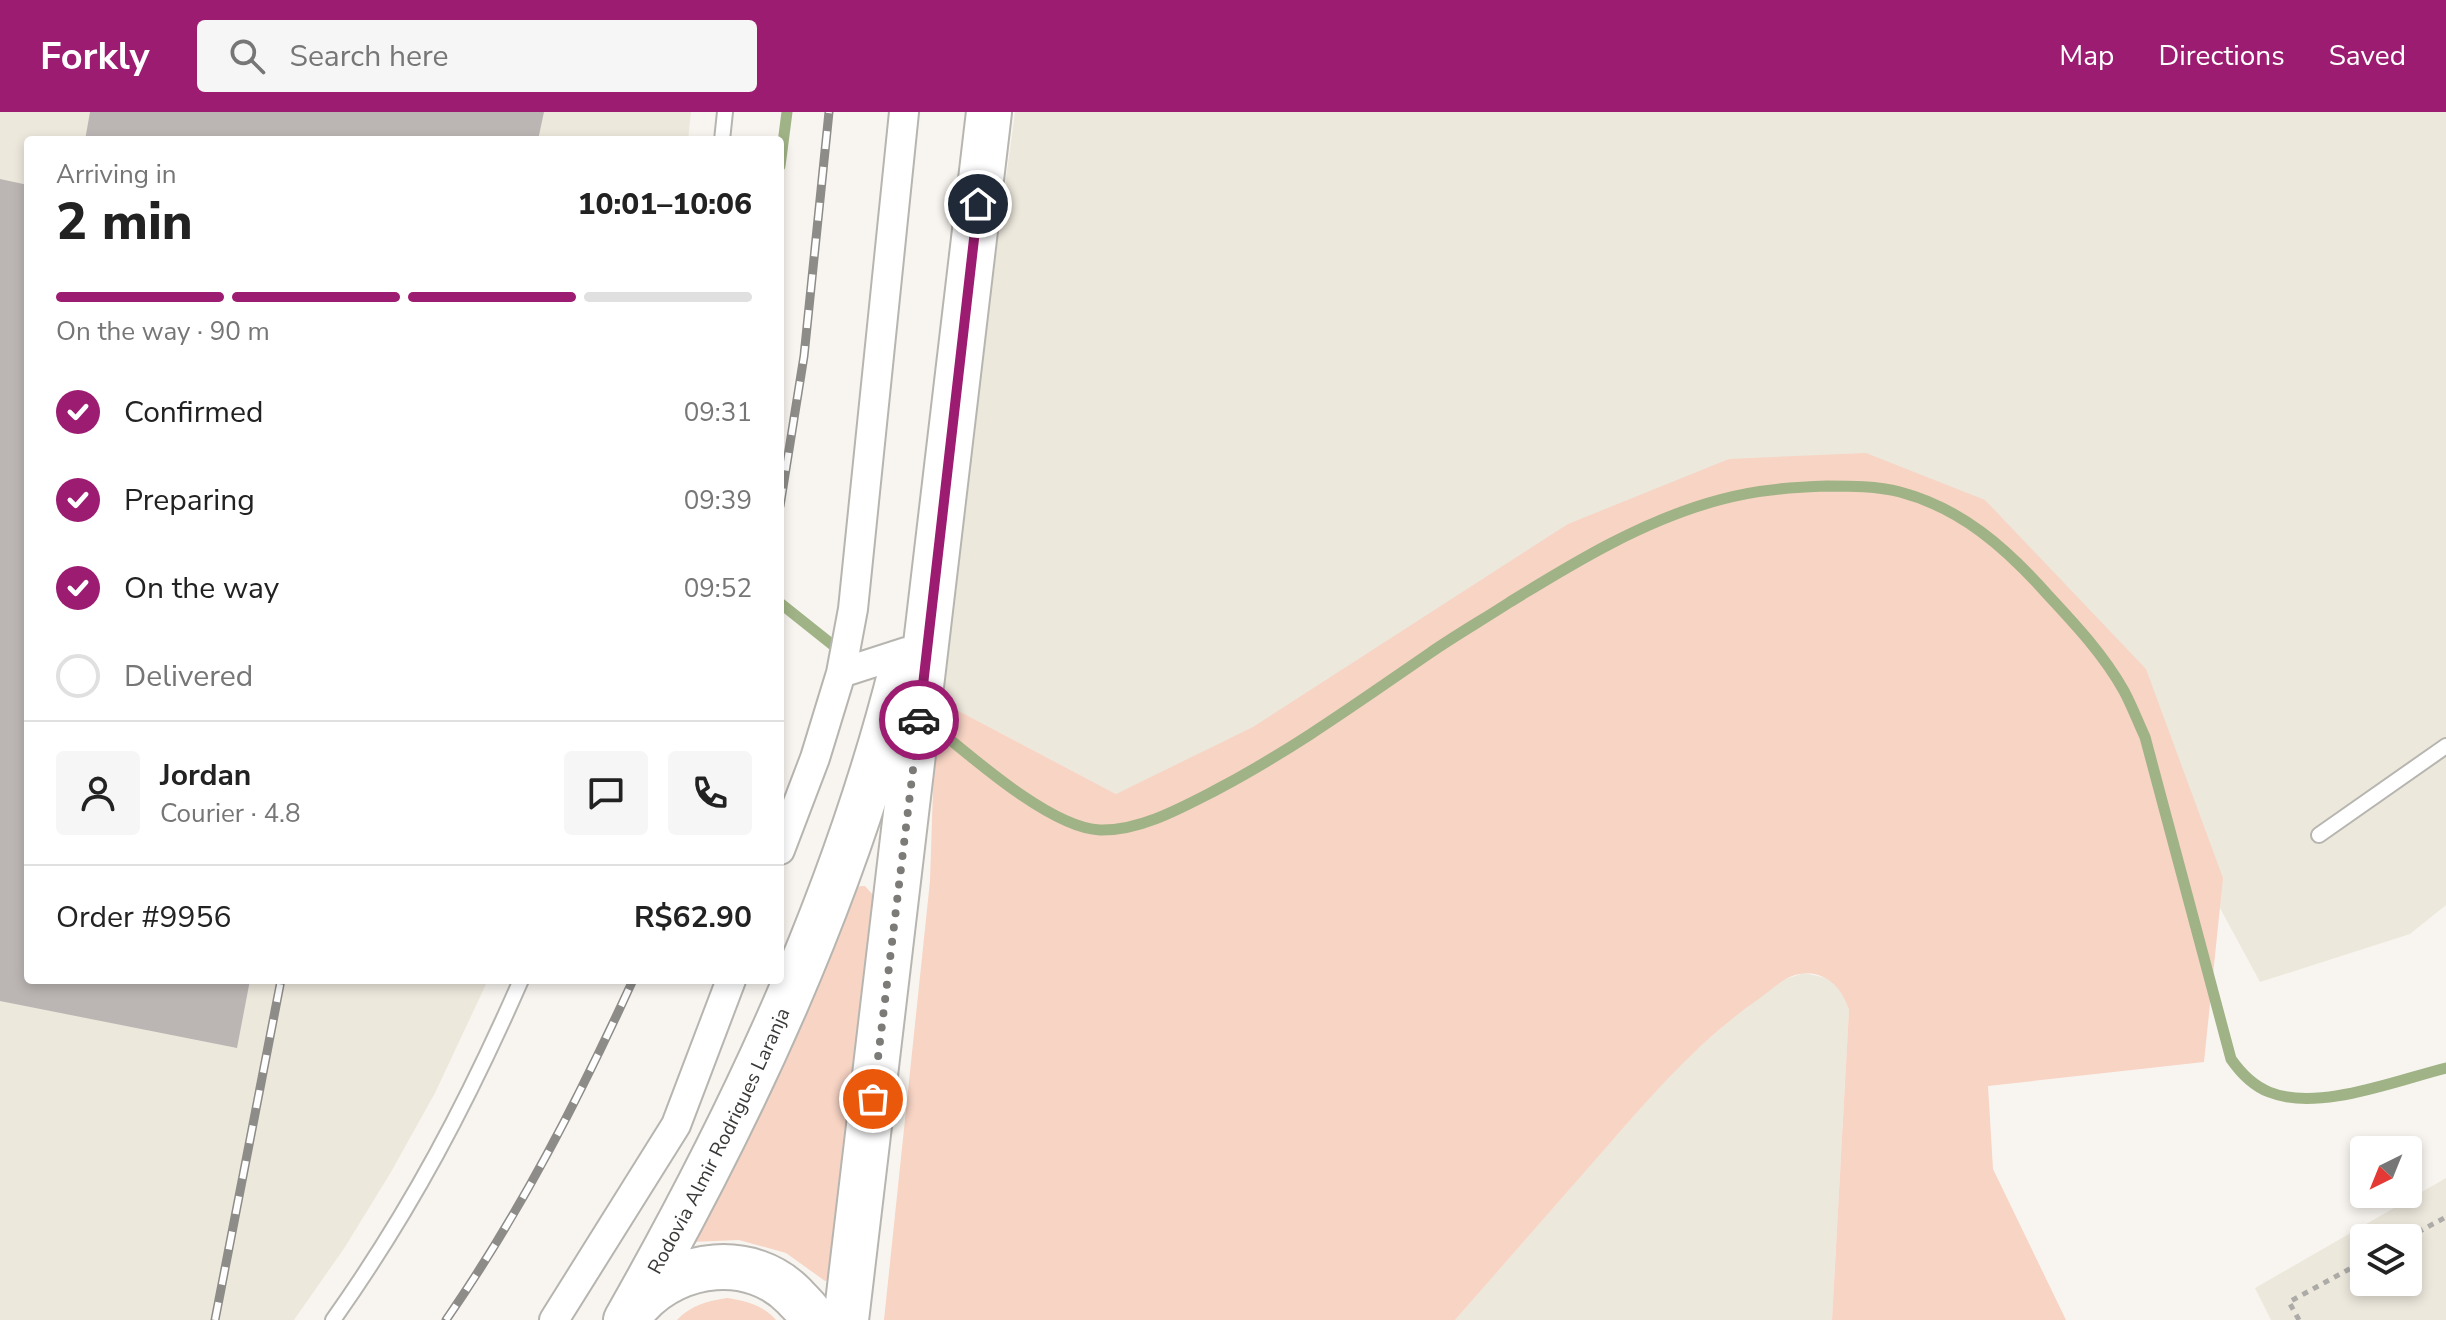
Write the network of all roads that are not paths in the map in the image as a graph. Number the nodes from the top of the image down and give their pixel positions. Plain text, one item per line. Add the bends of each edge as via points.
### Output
1 (725, 112) edge
2 (904, 112) edge
3 (989, 112) edge
4 (722, 136) edge
5 (951, 450) junction
6 (906, 652) junction
7 (841, 673) junction
8 (2446, 746) edge
9 (2319, 835) dead end
10 (784, 839) edge
11 (519, 984) edge
12 (729, 984) edge
13 (627, 1319) edge
14 (333, 1320) edge
15 (554, 1320) edge
16 (814, 1320) edge
17 (846, 1320) edge

1 - 4 lane
2 - 7 street via 853,609
3 - 5 main road, Rodovia Almir Rodrigues Laranja
5 - 6 main road, Rodovia Almir Rodrigues Laranja
5 - 17 main road, Rodovia Almir Rodrigues Laranja
6 - 7 street
6 - 13 main road, Rodovia Almir Rodrigues Laranja via 856,827 789,1002
7 - 10 street
8 - 9 lane
11 - 14 lane via 446,1140
12 - 15 street via 676,1125
13 - 16 main road via 652,1290 683,1272 719,1266 754,1271 786,1288

